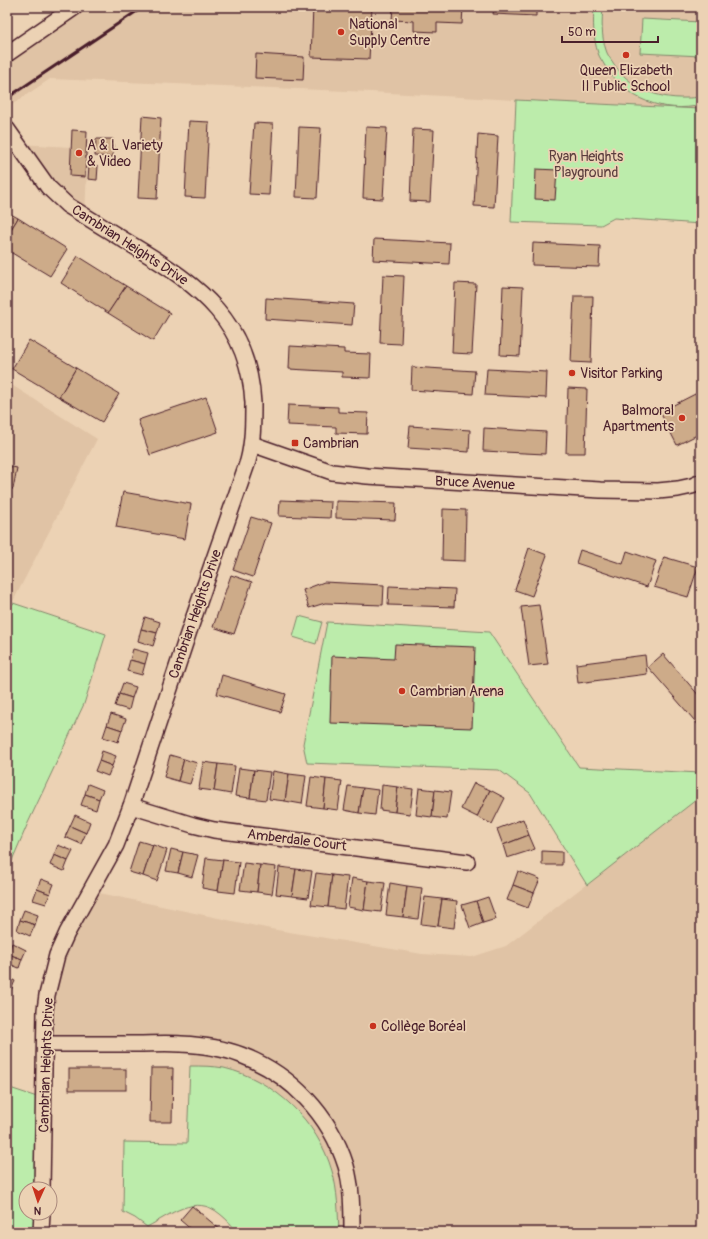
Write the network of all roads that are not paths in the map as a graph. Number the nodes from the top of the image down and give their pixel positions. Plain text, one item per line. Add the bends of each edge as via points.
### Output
1 (75, 7) edge
2 (7, 54) edge
3 (7, 129) edge
4 (252, 444) junction
5 (701, 482) edge
6 (131, 806) junction
7 (467, 862) dead end
8 (45, 1044) junction
9 (42, 1181) edge
10 (42, 1221) edge
11 (41, 1232) edge
12 (352, 1232) edge

1 - 2 street
3 - 4 street, Cambrian Heights Drive via 48,187 66,205 160,262 207,298 218,311 232,330 246,363 252,397
4 - 5 street, Bruce Avenue via 332,472 367,476 600,490 658,491 678,489
4 - 6 street, Cambrian Heights Drive
6 - 7 street, Amberdale Court via 214,830
6 - 8 street, Cambrian Heights Drive via 116,845 57,956 47,995
8 - 9 street, Cambrian Heights Drive
8 - 12 street via 181,1044 221,1050 260,1064 297,1088 325,1120 346,1167 350,1185
10 - 11 street

